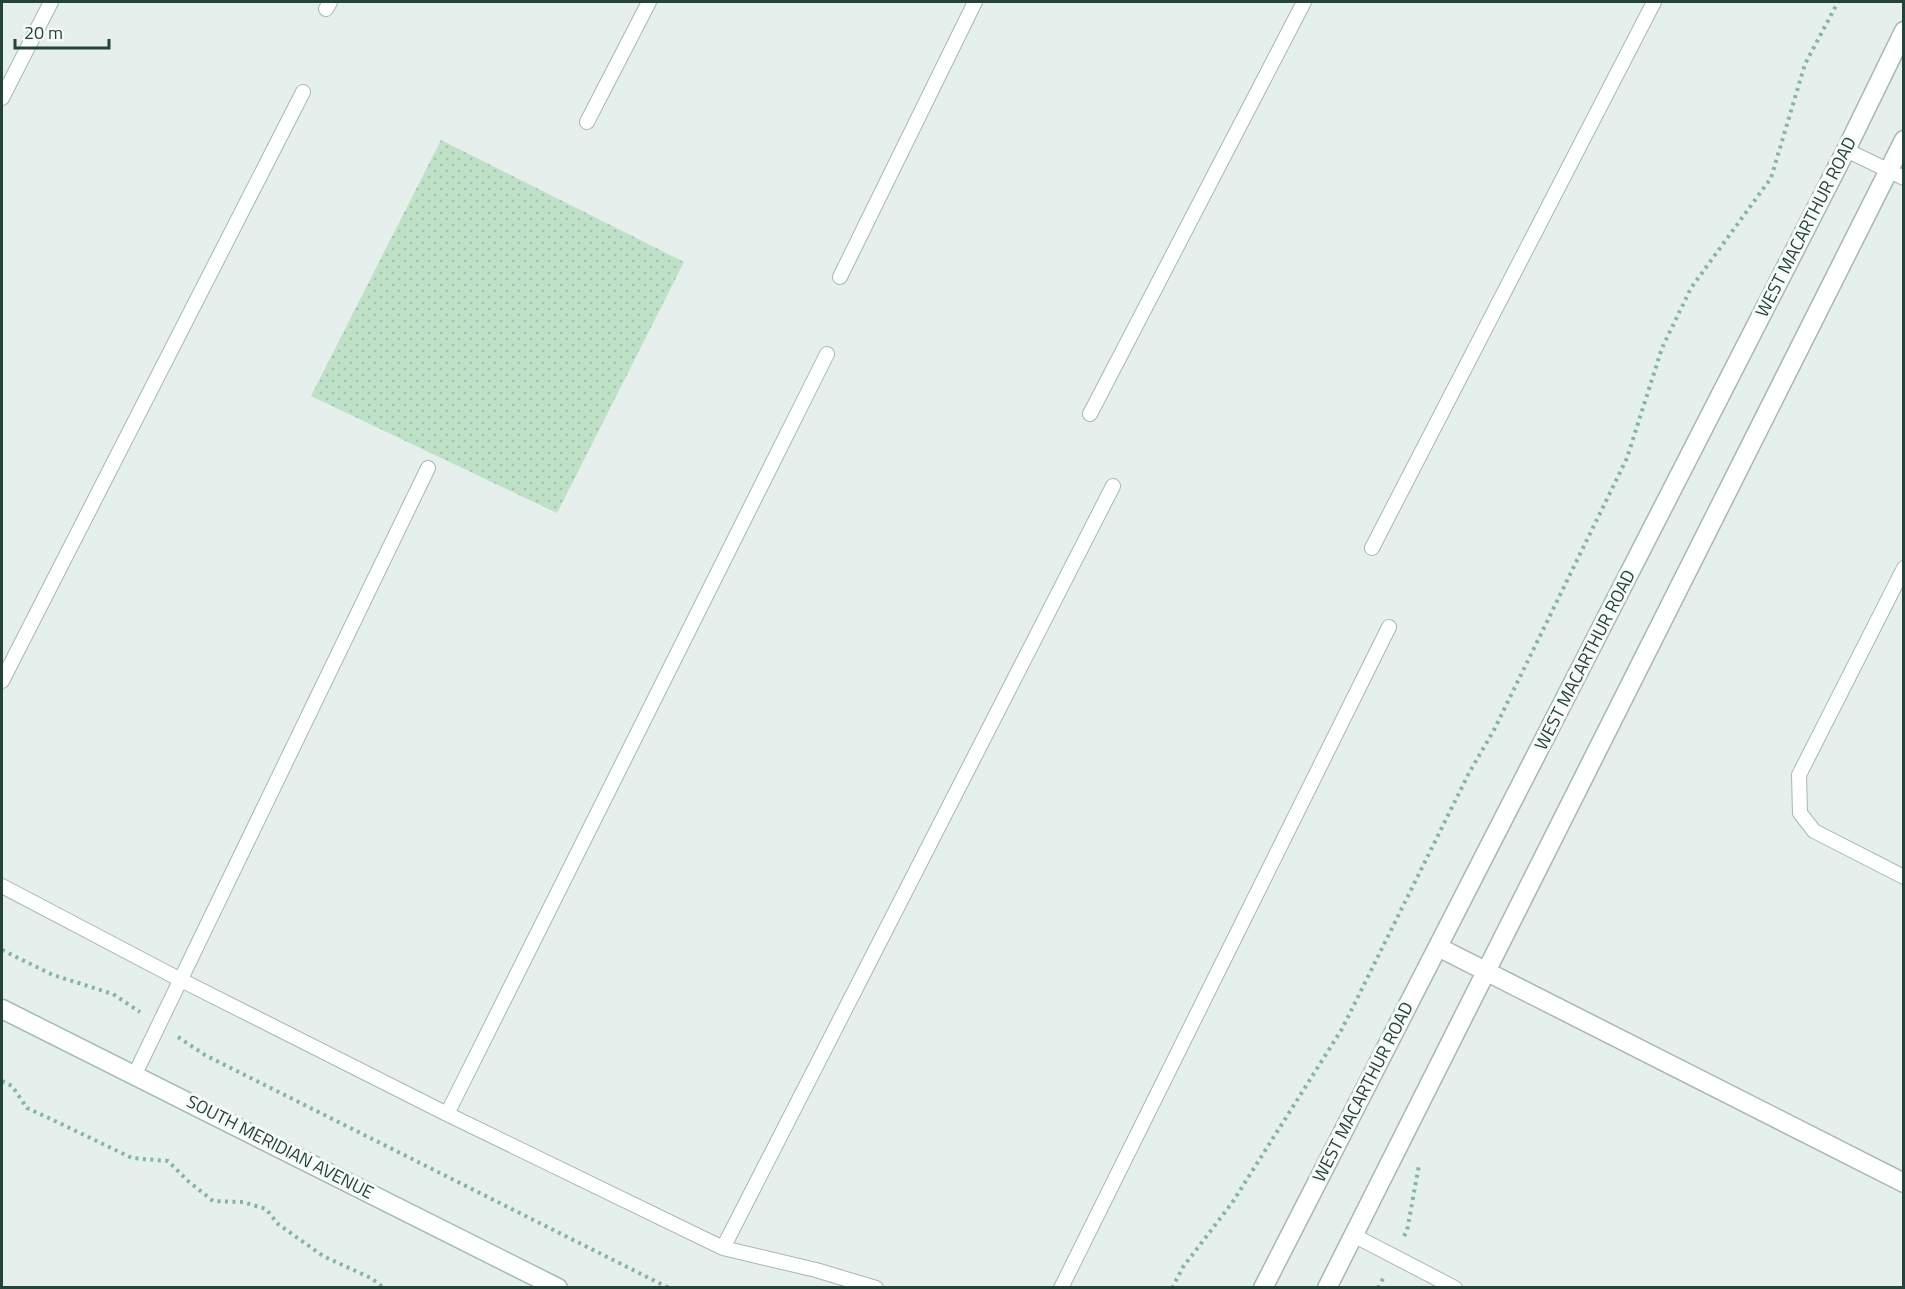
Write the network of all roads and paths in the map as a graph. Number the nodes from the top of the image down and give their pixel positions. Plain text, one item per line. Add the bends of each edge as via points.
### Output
1 (51, 2) edge
2 (649, 2) edge
3 (975, 2) edge
4 (1304, 2) edge
5 (1654, 2) edge
6 (1838, 2) edge
7 (1904, 31) edge
8 (303, 92) dead end
9 (2, 98) edge
10 (587, 122) dead end
11 (1904, 140) edge
12 (1846, 150) junction
13 (1896, 174) edge
14 (840, 277) dead end
15 (827, 354) dead end
16 (1090, 414) dead end
17 (428, 468) dead end
18 (1113, 486) dead end
19 (1372, 548) dead end
20 (1904, 568) edge
21 (1389, 627) dead end
22 (2, 681) edge
23 (1904, 877) edge
24 (2, 886) edge
25 (1438, 947) junction
26 (2, 950) edge
27 (1486, 971) junction
28 (179, 979) junction
29 (2, 1009) edge
30 (158, 1024) junction
31 (135, 1074) junction
32 (2, 1081) edge
33 (447, 1114) junction
34 (1904, 1183) edge
35 (1353, 1235) junction
36 (723, 1248) junction
37 (384, 1287) edge
38 (558, 1287) edge
39 (669, 1287) edge
40 (876, 1287) edge
41 (1061, 1287) edge
42 (1172, 1287) edge
43 (1263, 1287) edge
44 (1327, 1287) edge
45 (1455, 1287) edge

1 - 9 lane
2 - 10 lane
3 - 14 lane
4 - 16 lane
5 - 19 lane
6 - 42 path via 1805,63 1771,178 1691,288 1662,348 1627,458 1342,1029 1232,1203
7 - 12 street, WEST MACARTHUR ROAD
8 - 22 lane
11 - 13 street
12 - 13 lane
12 - 25 street, WEST MACARTHUR ROAD
13 - 27 street
15 - 33 lane
17 - 28 lane
18 - 36 lane
20 - 23 lane via 1799,775 1800,813 1814,831
21 - 41 lane
24 - 28 lane
25 - 27 street
25 - 43 street, WEST MACARTHUR ROAD
26 - 30 path via 53,975 113,994
27 - 34 street
27 - 35 street
28 - 30 lane
28 - 33 lane
29 - 31 street, SOUTH MERIDIAN AVENUE
30 - 31 lane
30 - 39 path via 205,1055
31 - 38 street, SOUTH MERIDIAN AVENUE
32 - 37 path via 12,1086 27,1108 132,1158 168,1161 213,1201 243,1202 266,1209 278,1224 322,1256
33 - 36 lane
35 - 44 street
35 - 45 lane
36 - 40 lane

